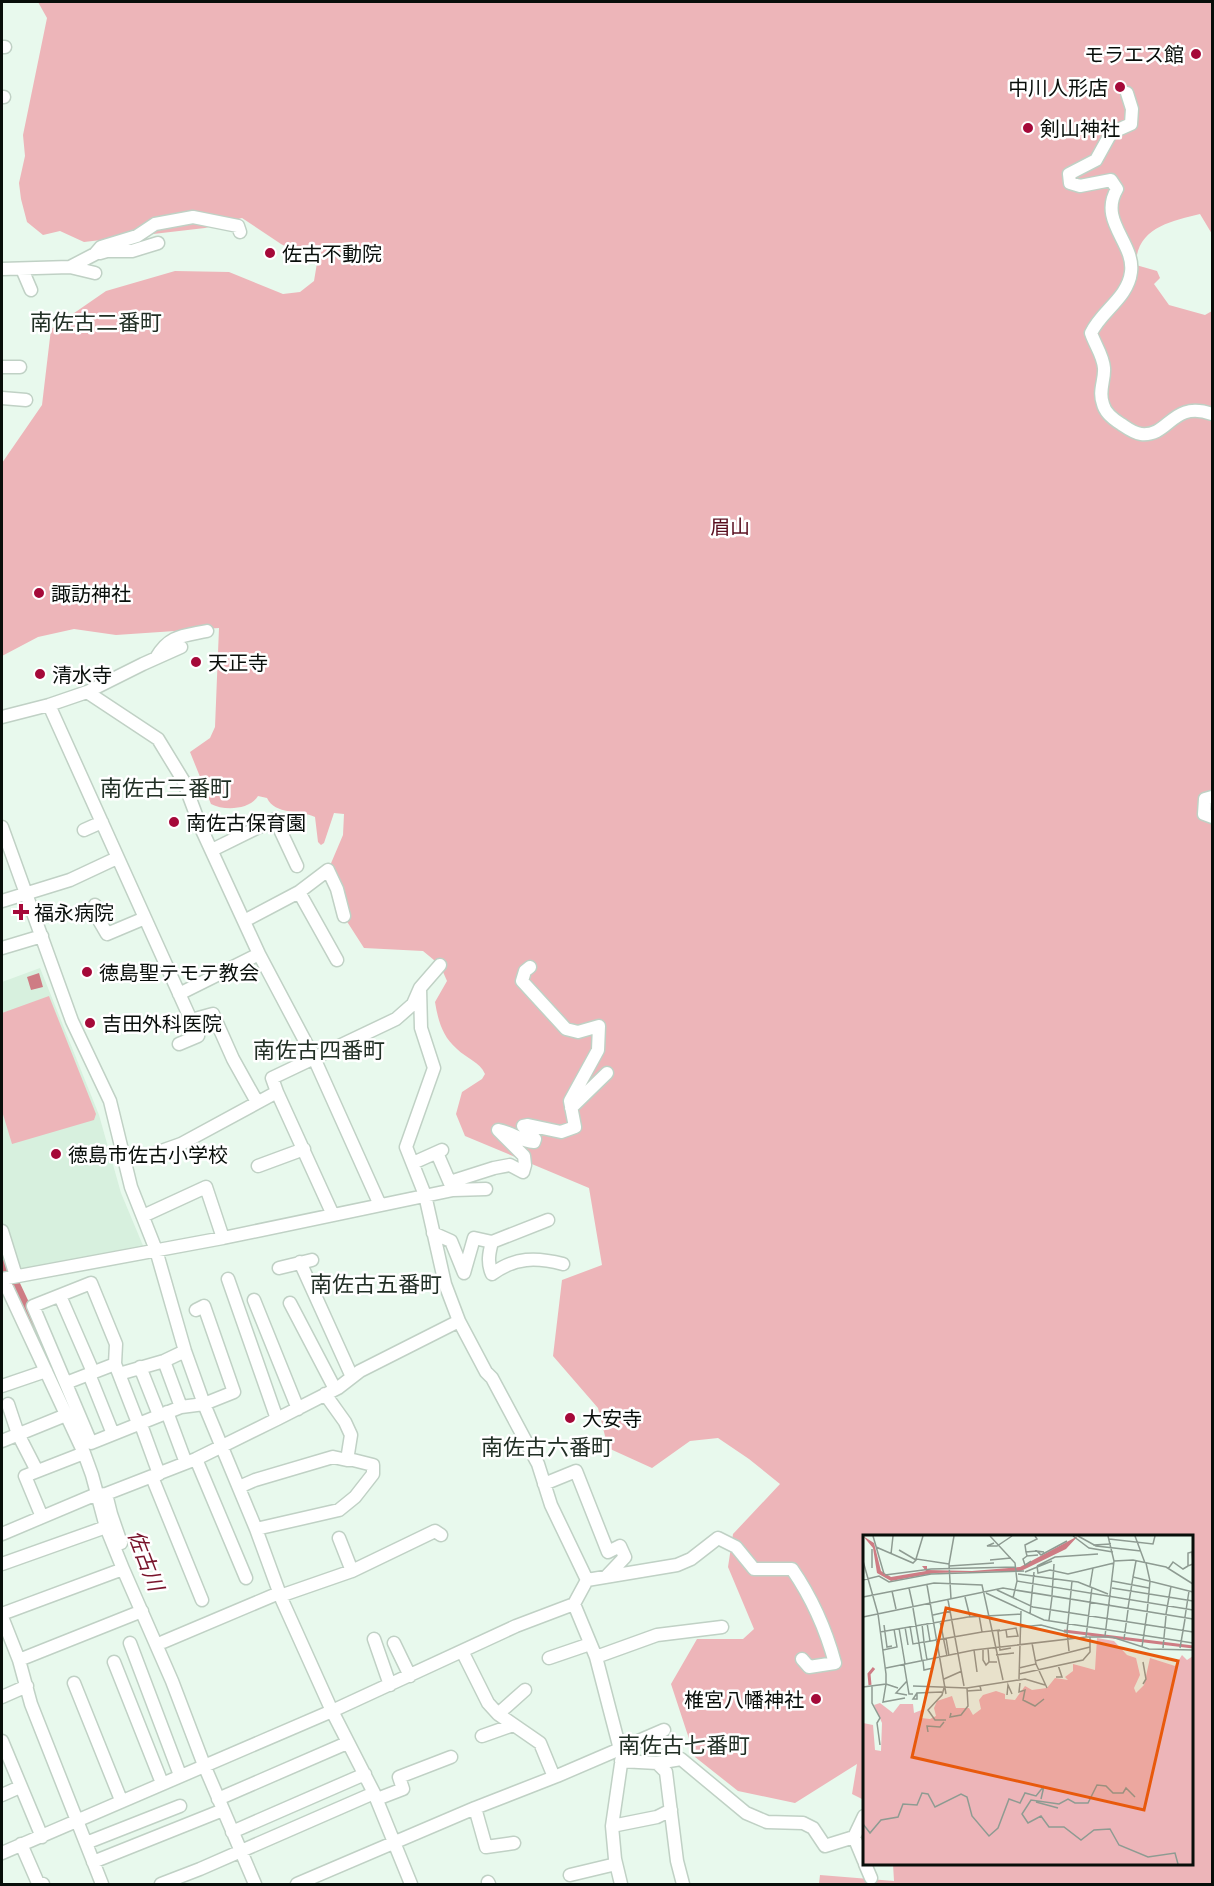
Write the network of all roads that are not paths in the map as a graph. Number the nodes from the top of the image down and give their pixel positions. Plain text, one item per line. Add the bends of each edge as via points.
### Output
1 (1127, 93) dead end
2 (240, 232) dead end
3 (158, 243) dead end
4 (95, 254) junction
5 (70, 267) junction
6 (2, 269) edge
7 (22, 269) junction
8 (95, 273) dead end
9 (31, 290) dead end
10 (2, 367) edge
11 (21, 367) dead end
12 (2, 398) edge
13 (26, 400) dead end
14 (1212, 414) edge
15 (207, 631) dead end
16 (181, 647) dead end
17 (155, 659) junction
18 (87, 692) junction
19 (49, 705) junction
20 (2, 717) edge
21 (1212, 797) edge
22 (1212, 817) edge
23 (102, 822) junction
24 (2, 827) edge
25 (84, 830) dead end
26 (5, 848) edge
27 (212, 850) junction
28 (117, 858) junction
29 (297, 866) dead end
30 (299, 892) junction
31 (27, 894) junction
32 (2, 901) edge
33 (94, 911) dead end
34 (344, 916) dead end
35 (145, 918) junction
36 (244, 921) junction
37 (42, 936) junction
38 (2, 948) edge
39 (260, 954) junction
40 (337, 960) dead end
41 (440, 965) dead end
42 (530, 967) dead end
43 (420, 988) junction
44 (179, 994) junction
45 (191, 1020) junction
46 (179, 1044) dead end
47 (314, 1058) junction
48 (607, 1073) dead end
49 (277, 1092) junction
50 (257, 1102) junction
51 (572, 1108) junction
52 (304, 1149) junction
53 (122, 1155) junction
54 (413, 1163) junction
55 (258, 1166) dead end
56 (451, 1186) junction
57 (486, 1189) dead end
58 (425, 1195) junction
59 (380, 1205) junction
60 (333, 1215) junction
61 (143, 1216) junction
62 (548, 1220) dead end
63 (2, 1231) edge
64 (433, 1233) junction
65 (223, 1238) junction
66 (492, 1242) junction
67 (156, 1250) junction
68 (563, 1264) dead end
69 (279, 1268) dead end
70 (8, 1278) edge
71 (228, 1279) dead end
72 (60, 1296) junction
73 (254, 1300) dead end
74 (25, 1309) junction
75 (291, 1309) dead end
76 (196, 1310) dead end
77 (459, 1321) junction
78 (185, 1351) junction
79 (164, 1361) junction
80 (140, 1367) junction
81 (117, 1369) junction
82 (46, 1371) junction
83 (91, 1373) junction
84 (352, 1377) junction
85 (66, 1383) junction
86 (2, 1386) edge
87 (330, 1392) junction
88 (8, 1404) dead end
89 (204, 1404) junction
90 (181, 1407) junction
91 (298, 1409) junction
92 (163, 1414) junction
93 (66, 1415) junction
94 (277, 1419) junction
95 (139, 1423) junction
96 (18, 1434) junction
97 (113, 1434) junction
98 (2, 1441) edge
99 (221, 1446) junction
100 (84, 1453) junction
101 (347, 1460) junction
102 (191, 1461) junction
103 (37, 1471) junction
104 (156, 1476) junction
105 (544, 1484) junction
106 (239, 1487) junction
107 (102, 1495) junction
108 (42, 1517) junction
109 (106, 1527) junction
110 (256, 1528) junction
111 (2, 1534) edge
112 (441, 1535) dead end
113 (339, 1538) dead end
114 (2, 1564) edge
115 (123, 1569) junction
116 (352, 1571) junction
117 (606, 1577) junction
118 (246, 1578) dead end
119 (587, 1580) junction
120 (279, 1594) junction
121 (202, 1600) dead end
122 (574, 1604) junction
123 (146, 1611) junction
124 (2, 1616) edge
125 (722, 1627) dead end
126 (5, 1633) edge
127 (374, 1640) dead end
128 (163, 1642) dead end
129 (130, 1643) dead end
130 (394, 1643) dead end
131 (590, 1644) junction
132 (462, 1651) junction
133 (596, 1657) junction
134 (549, 1658) dead end
135 (802, 1659) dead end
136 (19, 1660) junction
137 (114, 1662) dead end
138 (410, 1676) junction
139 (74, 1683) dead end
140 (390, 1685) junction
141 (27, 1686) junction
142 (525, 1690) dead end
143 (2, 1697) edge
144 (332, 1711) junction
145 (498, 1714) junction
146 (513, 1725) junction
147 (664, 1730) dead end
148 (482, 1736) dead end
149 (347, 1743) junction
150 (3, 1748) edge
151 (620, 1755) junction
152 (451, 1757) dead end
153 (657, 1763) junction
154 (207, 1764) junction
155 (365, 1774) junction
156 (180, 1775) junction
157 (554, 1777) junction
158 (162, 1783) junction
159 (20, 1787) junction
160 (2, 1795) edge
161 (376, 1796) junction
162 (121, 1800) junction
163 (222, 1801) junction
164 (180, 1806) dead end
165 (476, 1808) junction
166 (671, 1810) junction
167 (863, 1818) edge
168 (76, 1820) junction
169 (612, 1826) junction
170 (235, 1830) junction
171 (42, 1837) junction
172 (855, 1837) junction
173 (395, 1843) junction
174 (514, 1843) dead end
175 (21, 1844) junction
176 (86, 1844) junction
177 (243, 1850) junction
178 (2, 1853) edge
179 (863, 1857) edge
180 (93, 1862) junction
181 (616, 1864) junction
182 (866, 1865) edge
183 (570, 1875) dead end
184 (871, 1878) dead end
185 (43, 1884) edge
186 (102, 1884) edge
187 (161, 1884) edge
188 (255, 1884) edge
189 (297, 1884) edge
190 (411, 1884) edge
191 (621, 1884) edge
192 (683, 1884) edge

1 - 14 street via 1131,124 1111,133 1096,160 1069,174 1070,183 1080,186 1111,180 1117,189 1111,199 1115,228 1132,270 1126,288 1091,333 1104,364 1102,402 1113,419 1141,434 1155,432 1182,413
2 - 4 street via 238,226 192,217 155,224 137,236 101,247
3 - 4 street via 132,251
4 - 5 street
5 - 7 street
5 - 8 street
6 - 7 street
7 - 9 street
10 - 11 street
12 - 13 street
15 - 17 street via 172,639
16 - 17 street
17 - 18 street
18 - 19 street
18 - 27 street via 158,740 183,780
19 - 20 street
19 - 23 street
21 - 22 street via 1205,799 1204,814
23 - 25 street
23 - 28 street
24 - 26 street
26 - 31 street
27 - 29 street via 275,819
27 - 36 street
28 - 31 street
28 - 35 street
30 - 34 street via 328,870 338,889
30 - 36 street
30 - 40 street
31 - 32 street
31 - 37 street
33 - 35 street via 107,934
35 - 44 street
36 - 39 street
37 - 38 street
37 - 53 street via 72,1021 108,1093
39 - 44 street
39 - 47 street
41 - 43 street
42 - 51 street via 522,981 566,1029 578,1032 599,1026 598,1050 570,1101
43 - 47 street via 413,1004 396,1019
43 - 54 street via 421,1028 434,1068 406,1147
44 - 45 street
45 - 46 street via 198,1036
45 - 50 street via 213,1014
47 - 49 street via 272,1078
47 - 59 street
48 - 51 street
49 - 50 street
49 - 52 street
50 - 53 street via 181,1144 150,1155
51 - 56 street via 575,1127 561,1132 523,1126 534,1142 498,1130 524,1156 523,1172 510,1165 494,1168
52 - 55 street
52 - 60 street
53 - 61 street
54 - 56 street via 440,1152
54 - 58 street
56 - 57 street
56 - 58 street
58 - 59 street
58 - 64 street
59 - 60 street
60 - 65 street
61 - 65 street via 206,1187
61 - 67 street
62 - 66 street
63 - 70 street
64 - 66 street via 451,1241 464,1273 474,1238
64 - 77 street
65 - 67 street
66 - 68 street via 492,1274 506,1264 540,1258
67 - 70 street
67 - 78 street
69 - 84 street via 306,1261
70 - 74 street
71 - 94 street
72 - 74 street
72 - 81 street via 91,1284 116,1344
72 - 83 street
73 - 91 street
74 - 82 street
74 - 85 street
75 - 87 street
76 - 89 street via 204,1306 234,1392
77 - 84 street
77 - 105 street via 534,1457
78 - 79 street
78 - 89 street
79 - 80 street
79 - 90 street
80 - 81 street
80 - 92 street
81 - 83 street
81 - 95 street
82 - 86 street
82 - 93 street
83 - 85 street
83 - 97 street
84 - 87 street
85 - 97 street via 91,1443
87 - 91 street
87 - 101 street via 351,1435
88 - 96 street
89 - 90 street
89 - 99 street
90 - 92 street
91 - 94 street
92 - 95 street
92 - 102 street
93 - 96 street
93 - 100 street
94 - 99 street
95 - 97 street
95 - 104 street
96 - 98 street
96 - 103 street
99 - 102 street
99 - 106 street
100 - 103 street
100 - 107 street
101 - 106 street via 333,1457
101 - 110 street via 373,1466 373,1474 339,1510
102 - 104 street
102 - 118 street
103 - 108 street via 25,1476
104 - 107 street
104 - 121 street
105 - 117 street via 576,1471 608,1552 620,1546 625,1557
105 - 119 street
106 - 110 street
107 - 108 street
107 - 109 street
107 - 123 street
108 - 111 street
109 - 114 street
109 - 115 street
110 - 120 street
112 - 116 street via 435,1531
113 - 116 street
115 - 123 street
115 - 124 street
116 - 120 street
117 - 119 street
117 - 135 street via 677,1565 718,1538 736,1547 754,1569 792,1569 827,1633 835,1663 809,1667
119 - 122 street
120 - 128 street
120 - 144 street
122 - 131 street
122 - 132 street
123 - 136 street
123 - 154 street
124 - 126 street
125 - 133 street via 657,1635
126 - 136 street
127 - 140 street
129 - 156 street
130 - 138 street
131 - 133 street
131 - 134 street
132 - 138 street
132 - 145 street
133 - 151 street
136 - 141 street
137 - 158 street
138 - 140 street
139 - 162 street
140 - 144 street
141 - 143 street
141 - 168 street
142 - 145 street
144 - 149 street
144 - 154 street
145 - 146 street
146 - 148 street
146 - 157 street via 540,1743
147 - 151 street
149 - 155 street
149 - 163 street
150 - 159 street
151 - 153 street
151 - 157 street
151 - 169 street
152 - 161 street via 399,1777 403,1789
153 - 166 street via 666,1772
153 - 172 street via 681,1759 746,1814 767,1822 803,1823 813,1828 825,1846
154 - 156 street
154 - 163 street
155 - 161 street
155 - 170 street
156 - 158 street
157 - 165 street
158 - 162 street
159 - 160 street
159 - 171 street
161 - 173 street
161 - 177 street
162 - 168 street
163 - 170 street
163 - 180 street
164 - 176 street
165 - 173 street
165 - 174 street via 486,1847
166 - 169 street via 657,1817
166 - 192 street
167 - 172 street
168 - 171 street
168 - 176 street
169 - 181 street
170 - 177 street
171 - 175 street
172 - 179 street
173 - 189 street
173 - 190 street
175 - 178 street
175 - 185 street via 38,1882
176 - 180 street
177 - 187 street
177 - 188 street
180 - 186 street
181 - 183 street
181 - 191 street
182 - 184 street

